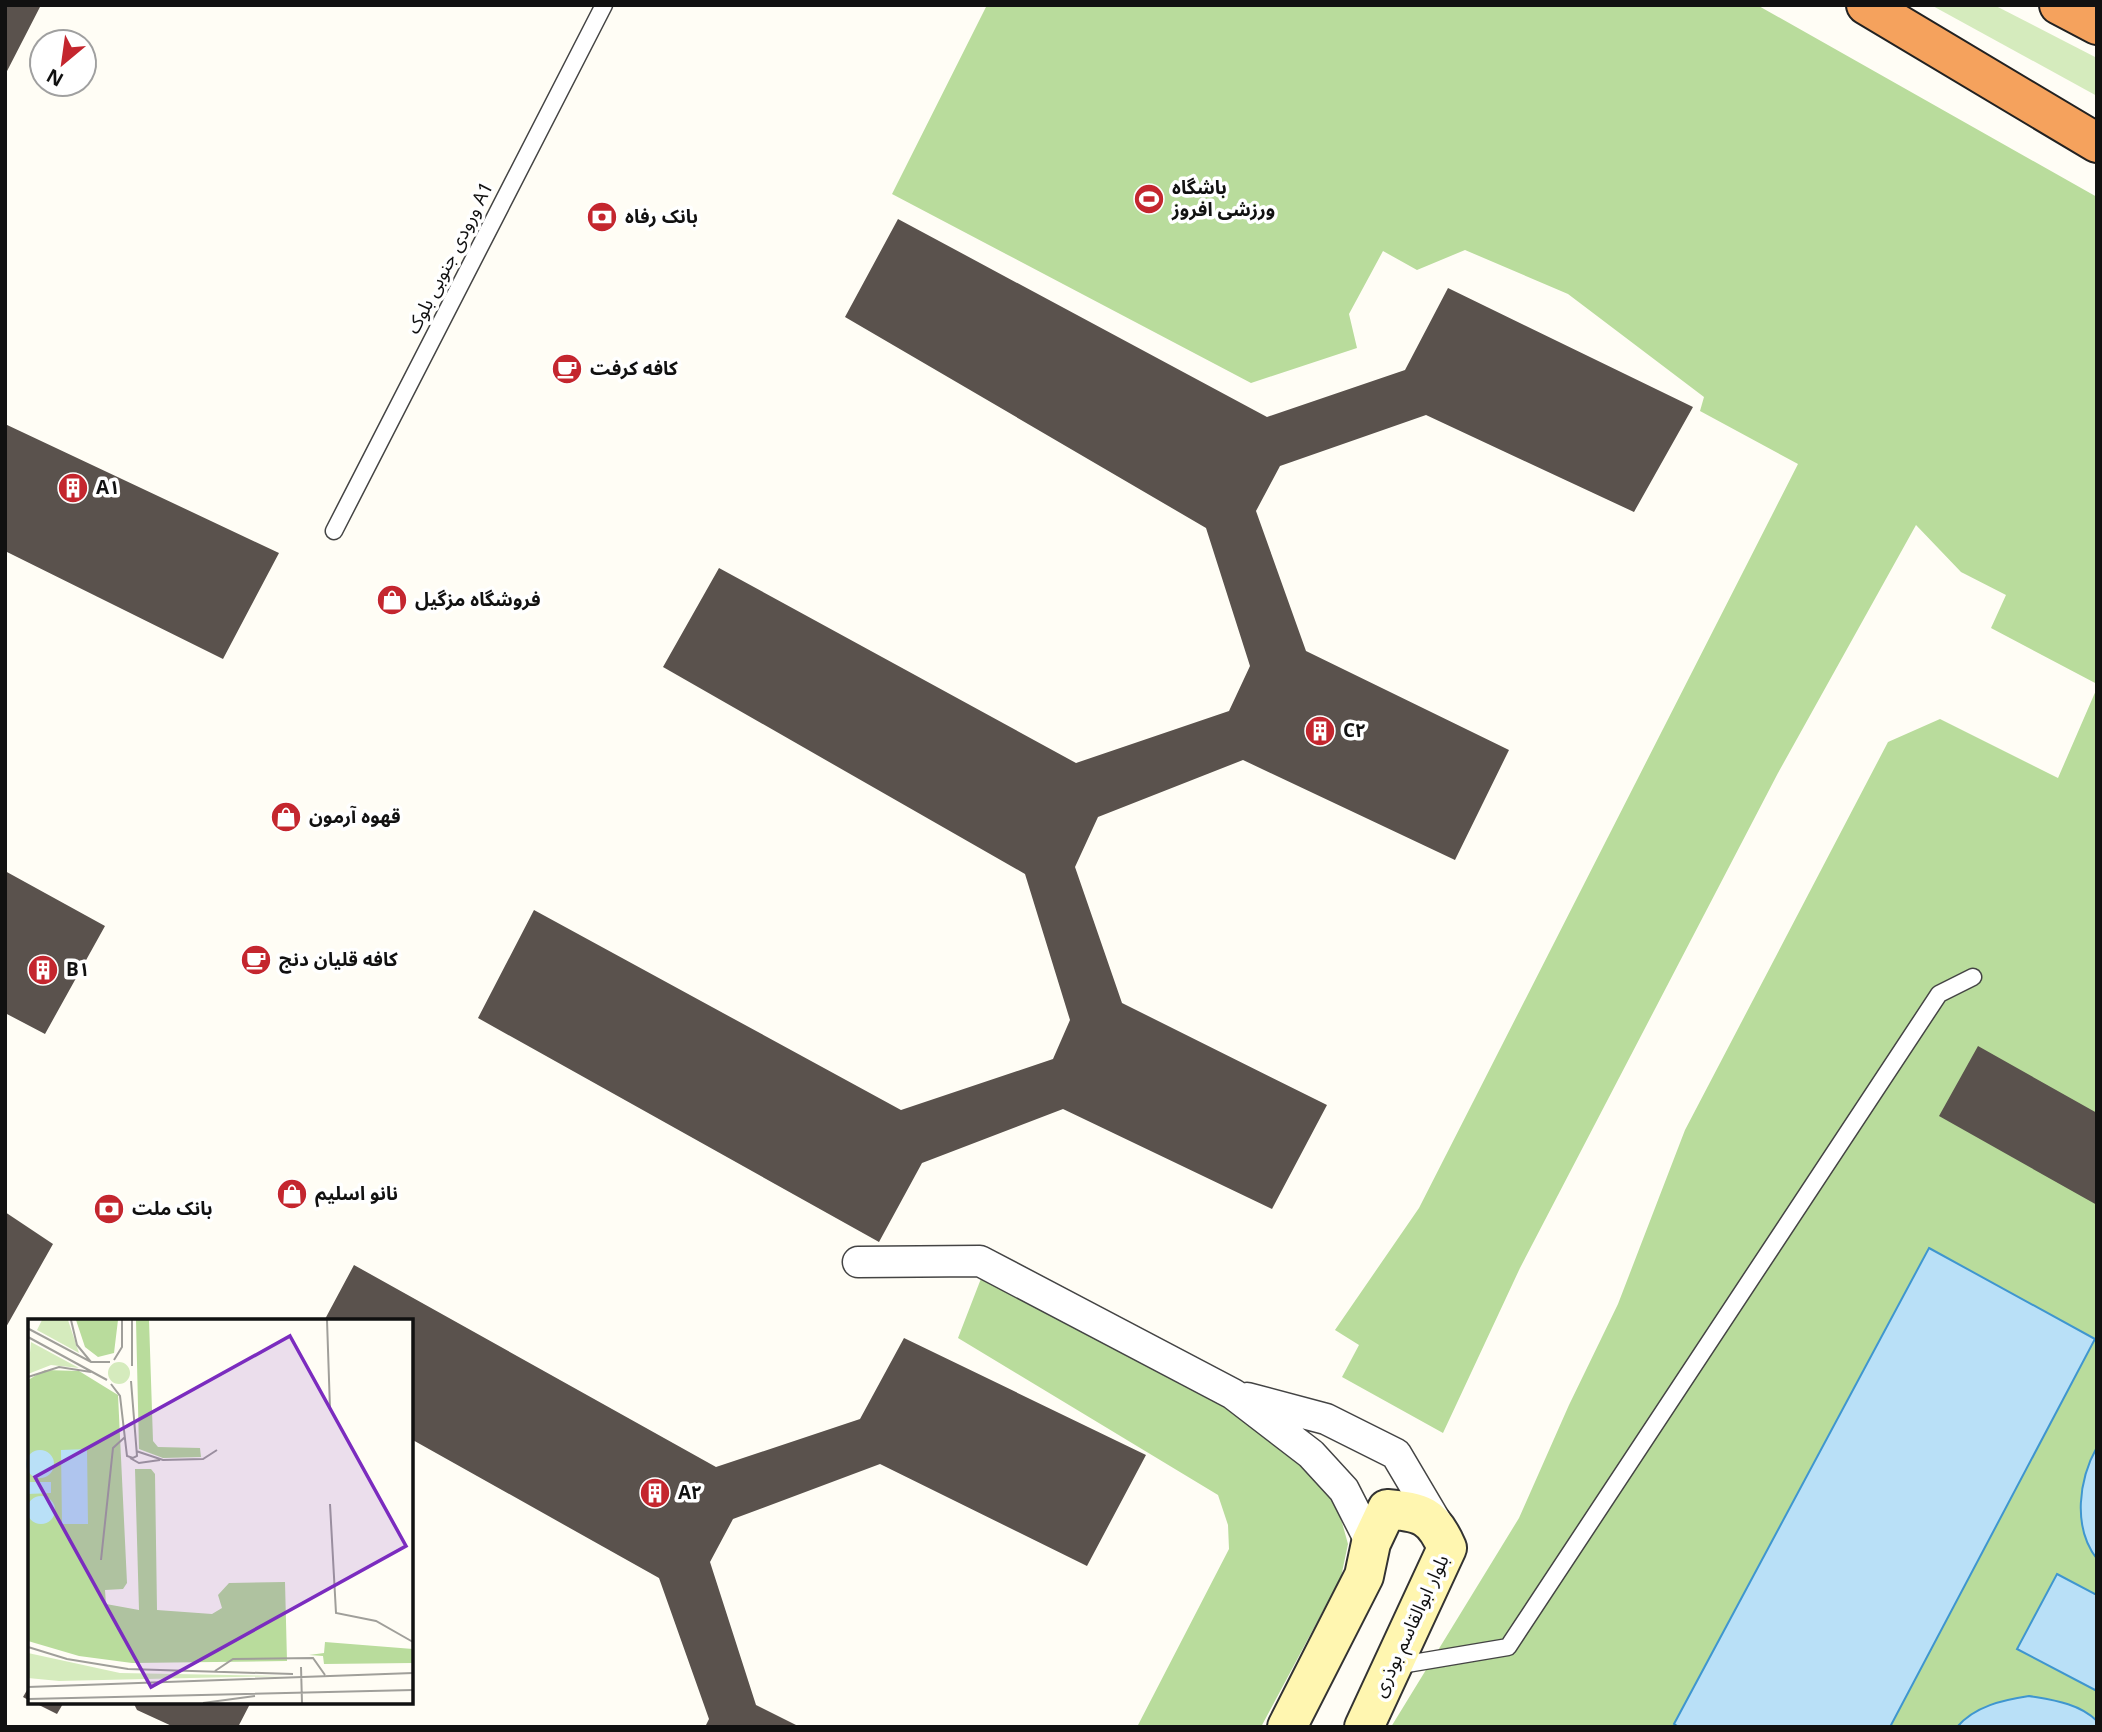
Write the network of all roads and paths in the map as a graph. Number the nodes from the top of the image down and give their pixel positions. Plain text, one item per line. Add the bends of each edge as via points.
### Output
1 (604, 5) edge
2 (1866, 5) edge
3 (2059, 5) edge
4 (2097, 25) edge
5 (2097, 143) edge
6 (334, 531) dead end
7 (1973, 976) dead end
8 (858, 1262) dead end
9 (1233, 1394) junction
10 (1438, 1525) junction
11 (1371, 1543) junction
12 (1392, 1667) junction
13 (1287, 1727) edge
14 (1364, 1727) edge

1 - 6 lane, ورودی جنوبی بلوک A1
2 - 5 highway
3 - 4 highway
7 - 12 lane via 1939,994 1508,1647
8 - 9 street via 980,1261
9 - 10 street via 1326,1419 1396,1454
9 - 11 street via 1311,1454 1344,1490
10 - 11 street, بلوار ابوالقاسم بوذری via 1415,1511 1387,1509
10 - 12 street, بلوار ابوالقاسم بوذری via 1447,1548
11 - 13 street, بلوار ابوالقاسم بوذری via 1364,1576
12 - 14 street, بلوار ابوالقاسم بوذری

